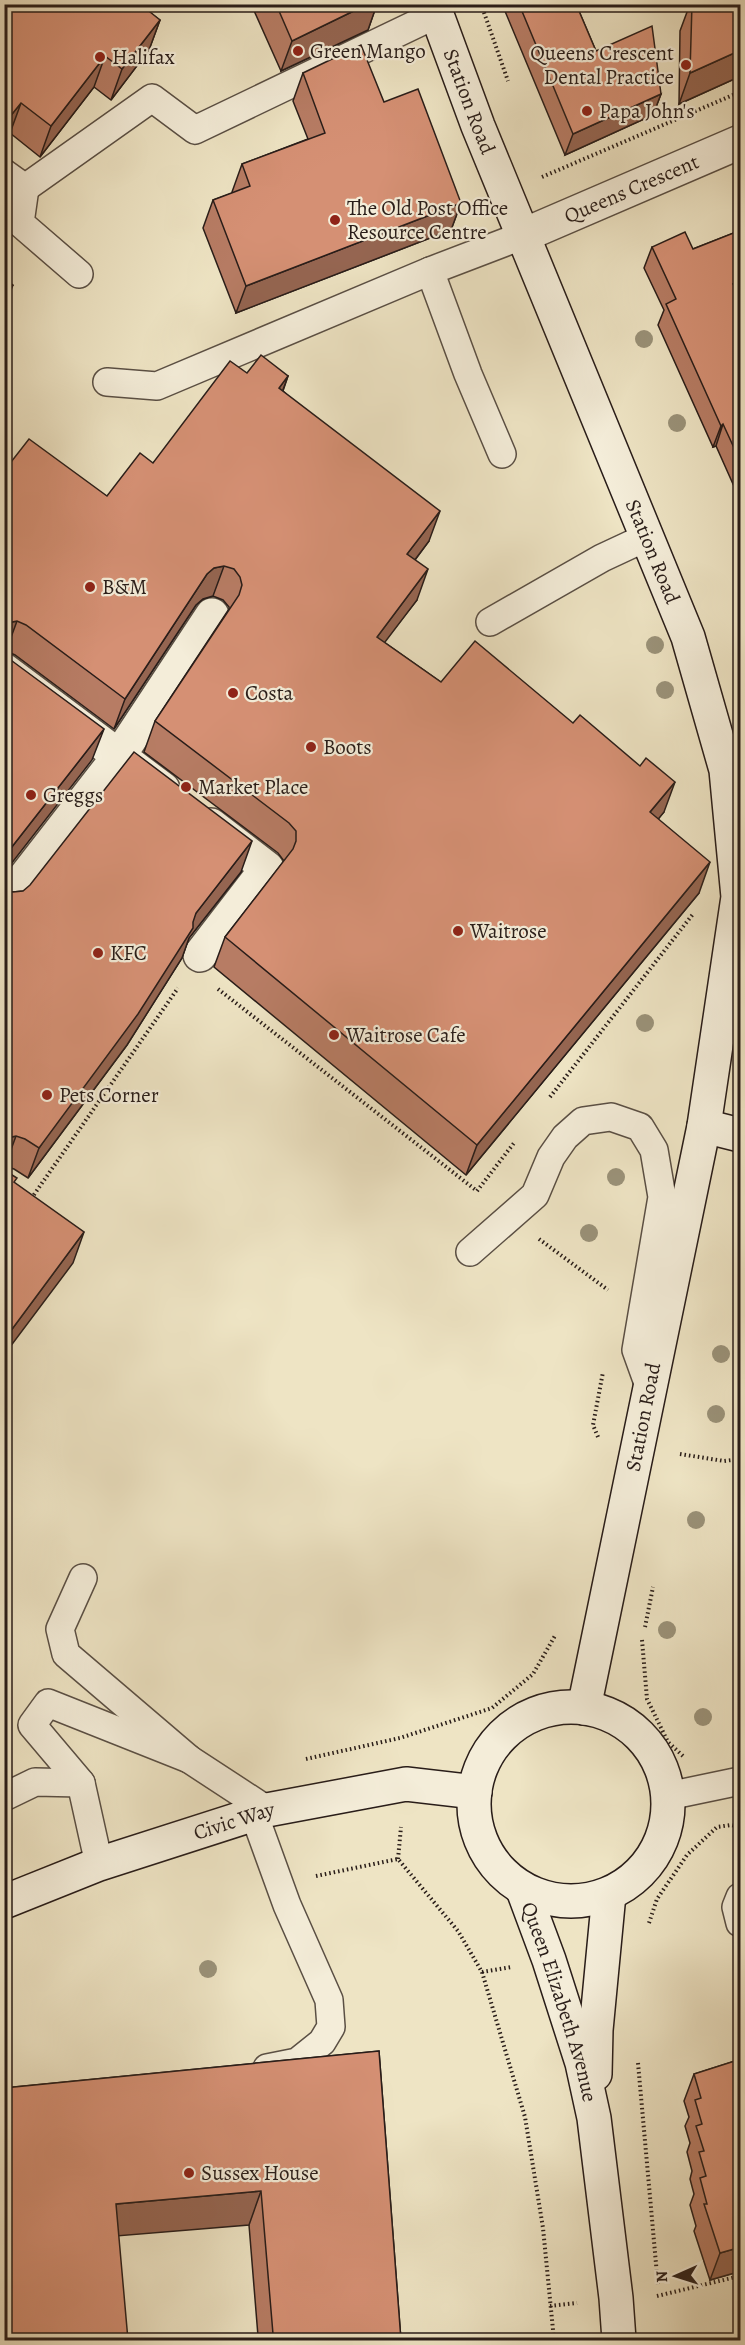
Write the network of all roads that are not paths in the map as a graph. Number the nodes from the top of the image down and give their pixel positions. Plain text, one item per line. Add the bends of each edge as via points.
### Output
1 (435, 9) edge
2 (741, 142) edge
3 (14, 180) edge
4 (524, 235) junction
5 (430, 272) junction
6 (79, 274) dead end
7 (107, 382) dead end
8 (502, 454) dead end
9 (647, 537) junction
10 (212, 615) dead end
11 (490, 622) dead end
12 (4, 670) edge
13 (119, 756) junction
14 (4, 904) edge
15 (196, 962) road end
16 (704, 1126) junction
17 (741, 1135) edge
18 (470, 1252) dead end
19 (649, 1386) junction
20 (83, 1578) dead end
21 (584, 1708) junction
22 (189, 1759) junction
23 (741, 1781) edge
24 (81, 1783) junction
25 (475, 1792) junction
26 (668, 1796) junction
27 (4, 1797) edge
28 (261, 1812) junction
29 (99, 1864) junction
30 (523, 1890) junction
31 (609, 1894) junction
32 (741, 1897) edge
33 (4, 1902) edge
34 (741, 1923) edge
35 (238, 2072) edge
36 (594, 2118) junction
37 (619, 2340) edge

1 - 3 lane via 195,130 152,98
1 - 4 main road, Station Road
2 - 4 main road, Queens Crescent
3 - 6 lane via 20,223
4 - 5 lane
4 - 9 main road, Station Road
5 - 7 lane via 157,386
5 - 8 lane
9 - 11 lane
9 - 16 main road, Station Road via 688,637 726,770 738,897
10 - 13 main road
12 - 13 main road
13 - 14 main road
13 - 15 main road via 267,868
16 - 17 main road
16 - 19 main road, Station Road
18 - 19 lane via 535,1194 551,1157 583,1121 611,1117 640,1127 654,1150 662,1197 636,1350
19 - 21 main road, Station Road
20 - 22 lane via 60,1629 66,1654
21 - 25 main road, Queen Elizabeth Avenue via 558,1706 514,1725 495,1744 482,1767
21 - 26 main road, Queen Elizabeth Avenue via 623,1721 636,1731 662,1768
22 - 24 lane via 48,1703 32,1725
22 - 28 lane
23 - 26 lane
24 - 27 lane via 35,1782
24 - 29 lane
25 - 28 main road, Civic Way via 406,1784
25 - 30 main road, Queen Elizabeth Avenue via 476,1822 485,1850 503,1874
26 - 31 main road, Queen Elizabeth Avenue via 668,1818 654,1856 625,1886
28 - 29 main road, Civic Way
28 - 35 lane via 279,1883 329,2001 331,2027 322,2042 297,2062
29 - 33 main road, Civic Way
30 - 31 main road, Queen Elizabeth Avenue via 542,1899 566,1902
30 - 36 main road, Queen Elizabeth Avenue via 582,2063
31 - 36 main road, Queen Elizabeth Avenue via 596,2030
32 - 34 lane via 736,1907
36 - 37 main road, Queen Elizabeth Avenue

